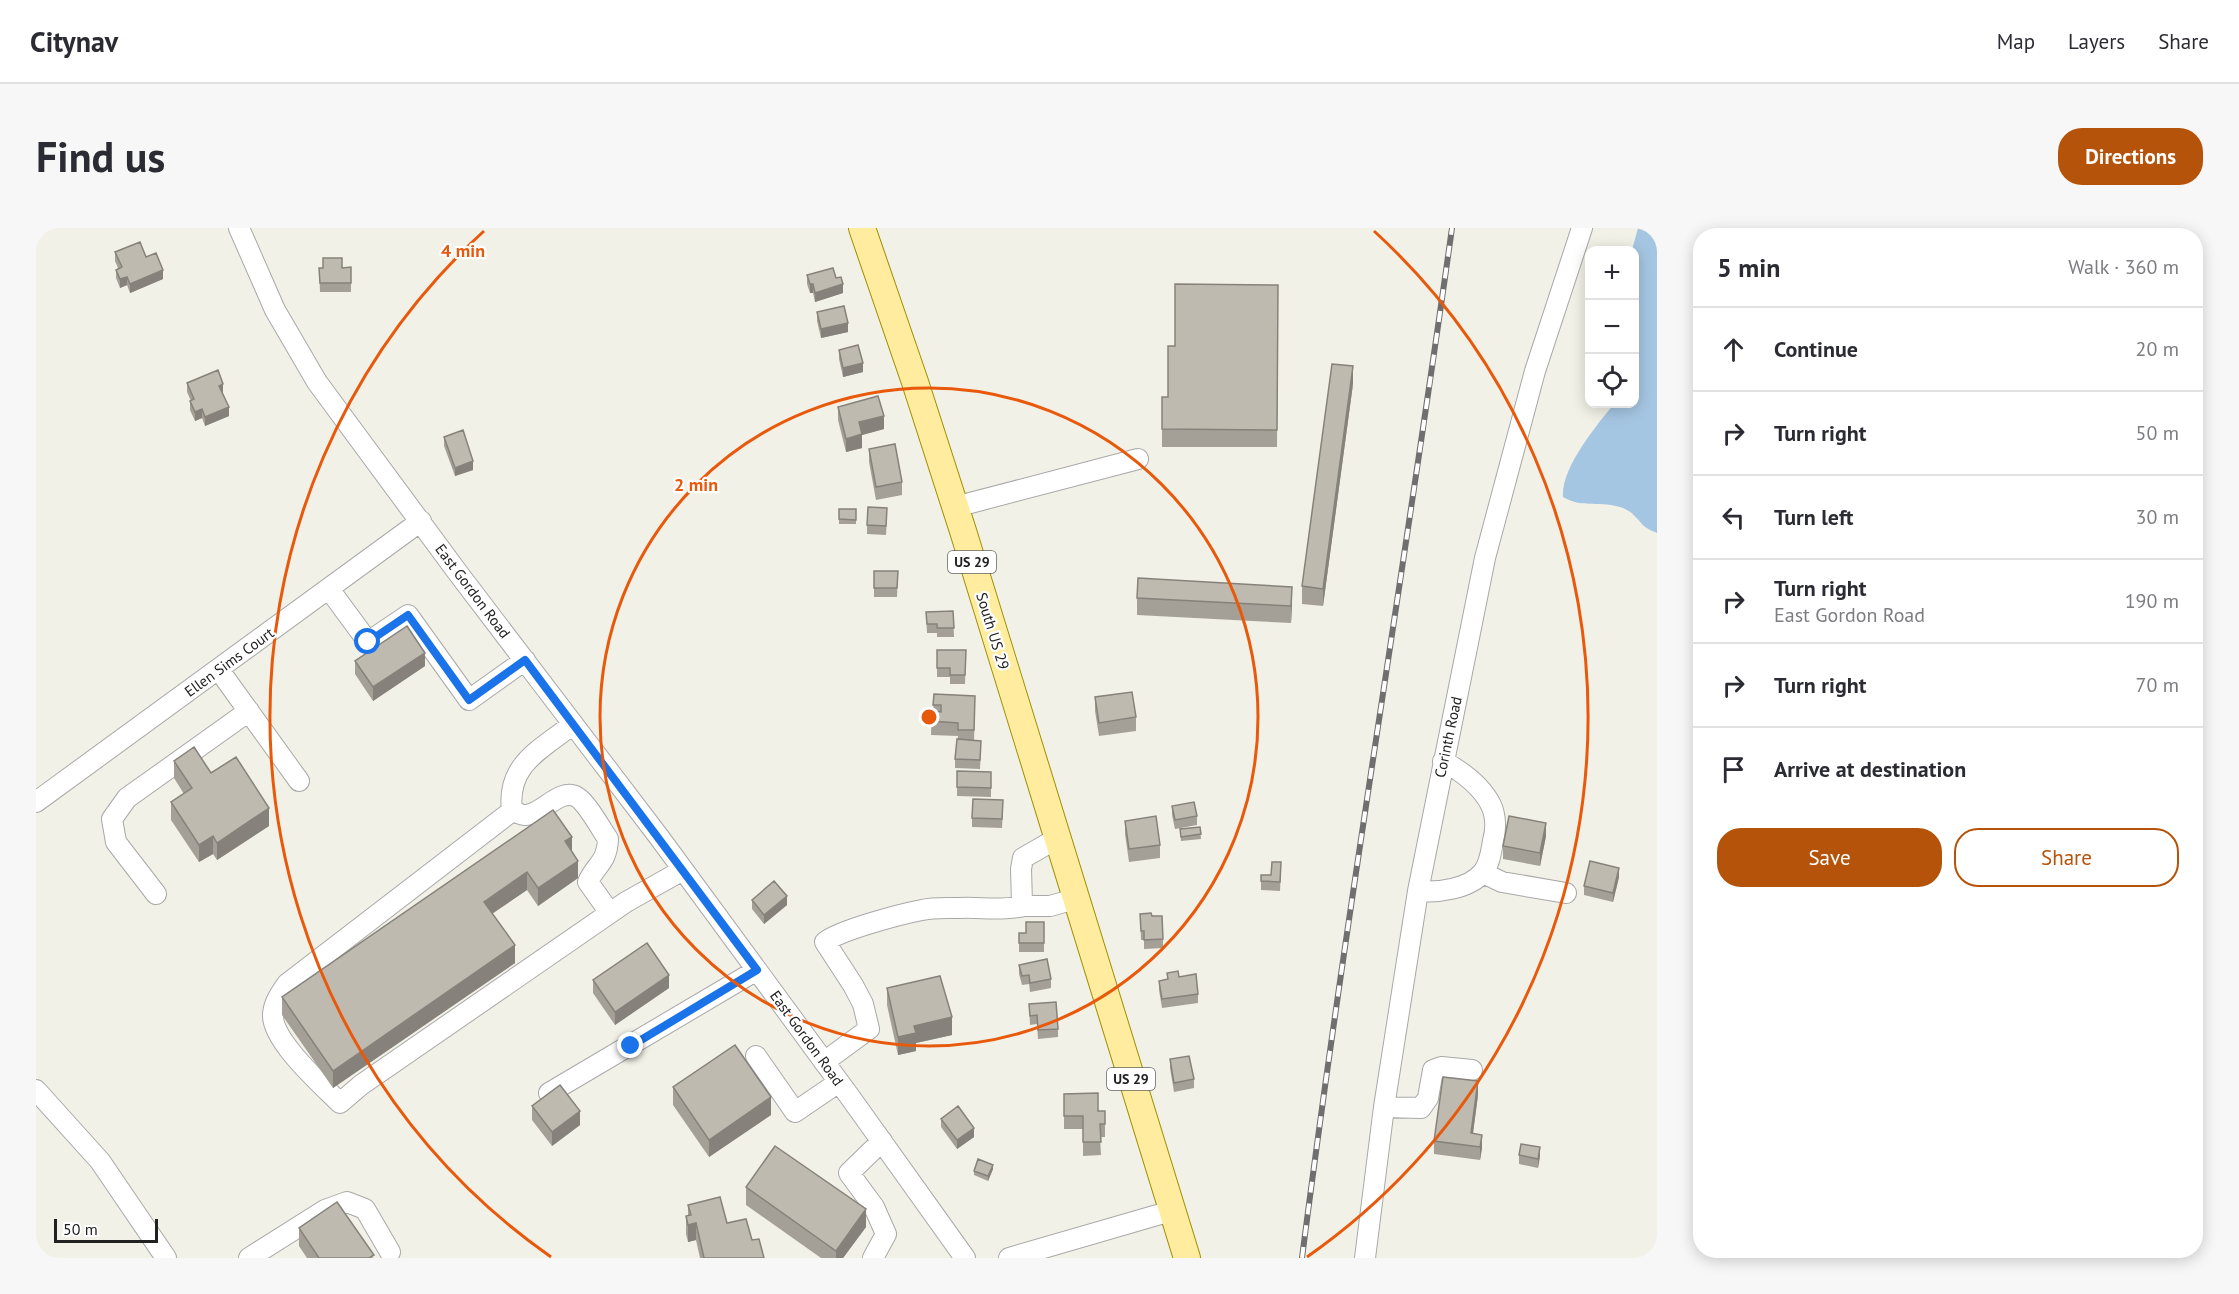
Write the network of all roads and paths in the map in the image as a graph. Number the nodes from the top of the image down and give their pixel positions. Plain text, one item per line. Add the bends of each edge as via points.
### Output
1 (239, 228) edge
2 (862, 228) edge
3 (1582, 228) edge
4 (1138, 459) dead end
5 (955, 507) junction
6 (421, 521) junction
7 (329, 589) junction
8 (525, 660) junction
9 (219, 670) junction
10 (249, 711) junction
11 (573, 724) junction
12 (1443, 761) junction
13 (299, 781) dead end
14 (36, 802) edge
15 (512, 811) junction
16 (1056, 839) junction
17 (683, 870) junction
18 (1483, 873) junction
19 (1418, 891) junction
20 (1566, 893) dead end
21 (156, 894) dead end
22 (1075, 899) junction
23 (1024, 906) junction
24 (610, 913) junction
25 (757, 970) junction
26 (756, 1056) dead end
27 (824, 1062) junction
28 (1472, 1070) dead end
29 (839, 1082) junction
30 (36, 1090) edge
31 (549, 1093) edge
32 (1384, 1107) junction
33 (882, 1141) junction
34 (1171, 1211) junction
35 (390, 1252) dead end
36 (166, 1258) edge
37 (249, 1258) edge
38 (873, 1258) edge
39 (965, 1258) edge
40 (1010, 1258) edge
41 (1187, 1258) edge
42 (1365, 1258) edge

1 - 6 street, East Gordon Road via 275,310 317,382
2 - 5 main road, South US 29 / US 29
3 - 12 street, Corinth Road via 1535,371 1488,547
4 - 5 street
5 - 16 main road, South US 29 / US 29
6 - 7 street, Ellen Sims Court
6 - 8 street, East Gordon Road
7 - 8 street via 368,642 408,615 469,700
7 - 9 street, Ellen Sims Court
8 - 11 street, East Gordon Road
9 - 10 street
9 - 14 street, Ellen Sims Court
10 - 13 street
10 - 21 street via 127,798 112,819 116,842
11 - 15 street via 520,767 513,783
11 - 17 street, East Gordon Road
12 - 18 street via 1461,772 1490,805 1495,834
12 - 19 street, Corinth Road
15 - 24 street via 524,816 562,796 571,794 579,798 608,840 604,860 588,882
15 - 24 street via 287,984 276,999 272,1014 275,1028 298,1062 340,1103
16 - 22 main road, South US 29 / US 29
16 - 23 street via 1023,858
17 - 24 street
17 - 25 street, East Gordon Road
18 - 19 street via 1455,888 1435,893
18 - 20 street via 1502,882
19 - 32 street, Corinth Road
22 - 23 street via 1050,906
22 - 34 main road, US 29
23 - 27 street via 1006,910 923,909 830,938 825,942 863,1004 869,1029
25 - 27 street, East Gordon Road
25 - 31 street
26 - 29 street via 795,1112
27 - 29 street, East Gordon Road
28 - 32 street via 1433,1070 1428,1098 1421,1108
29 - 33 street, East Gordon Road
30 - 36 street via 100,1161
32 - 42 street, Corinth Road
33 - 38 street via 849,1173 874,1207 886,1234
33 - 39 street, East Gordon Road
34 - 40 street
34 - 41 main road, US 29
35 - 37 street via 365,1209 347,1202 325,1210

